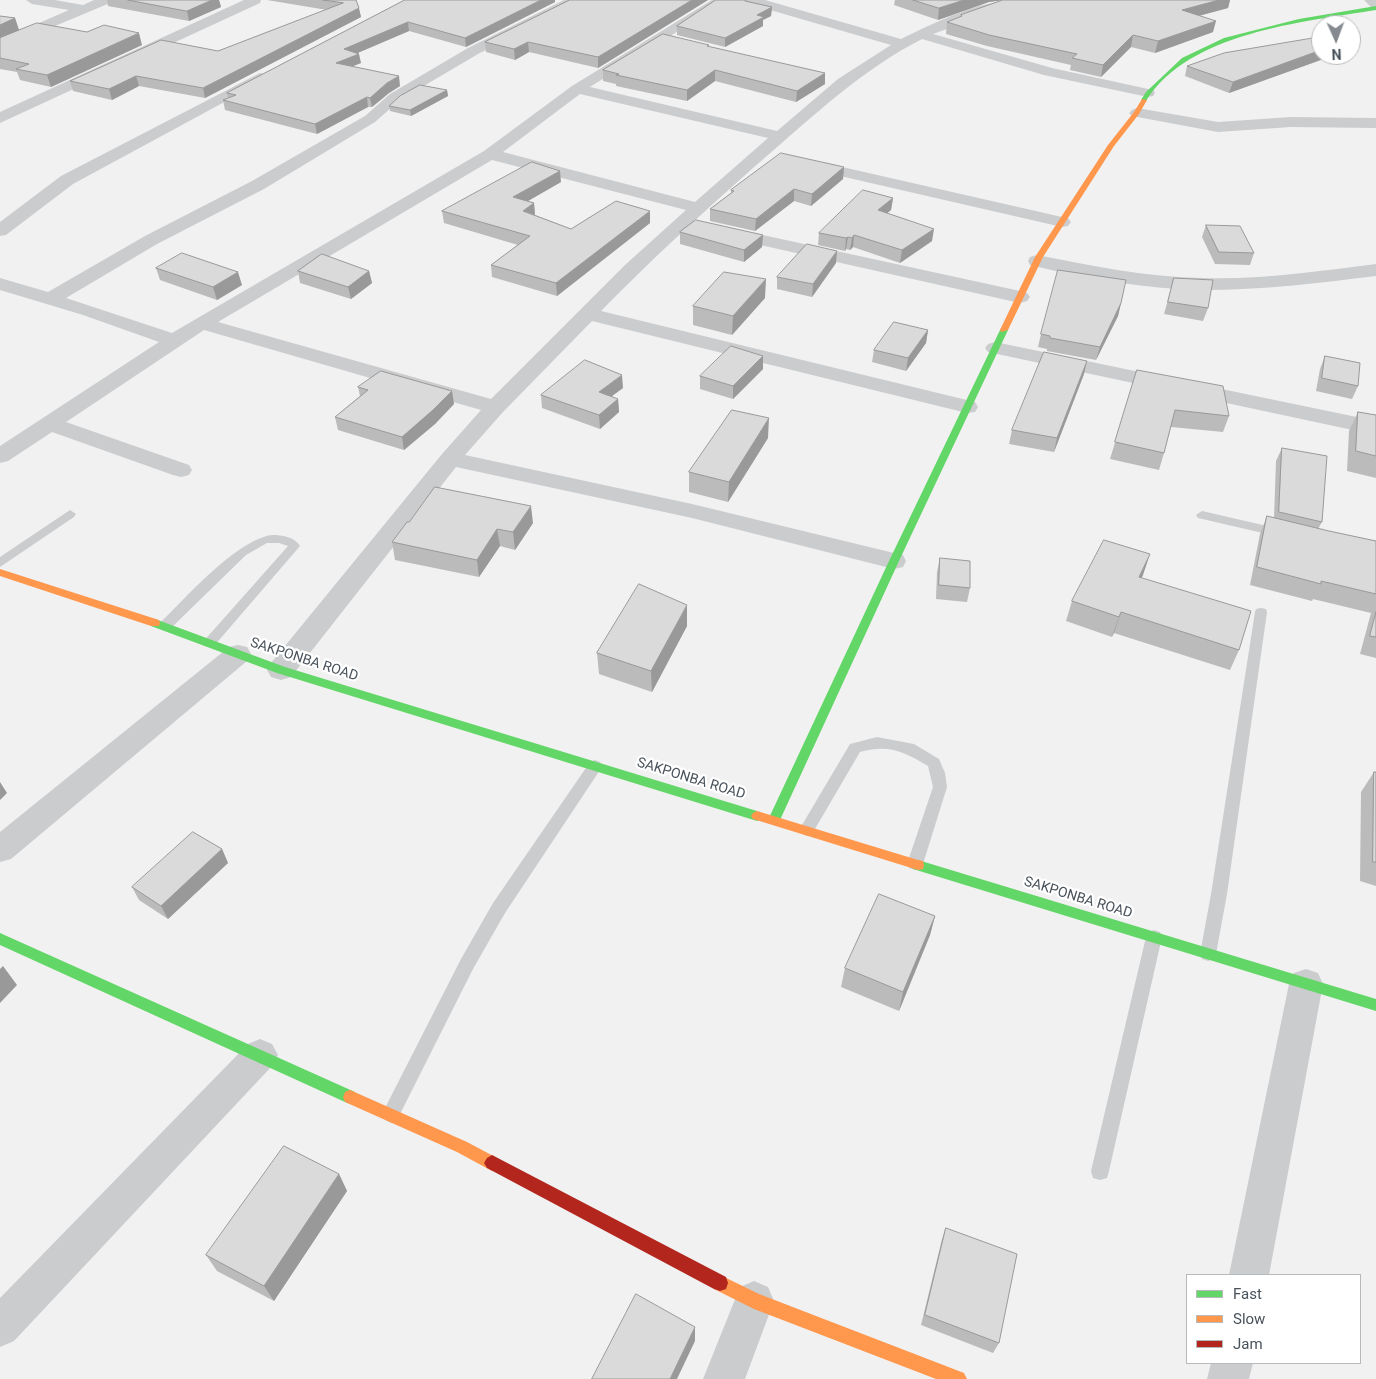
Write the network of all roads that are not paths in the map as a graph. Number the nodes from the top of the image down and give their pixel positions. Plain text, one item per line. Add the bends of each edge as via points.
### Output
1 (32, 0) edge
2 (105, 0) edge
3 (255, 0) edge
4 (575, 0) edge
5 (721, 0) edge
6 (1013, 0) edge
7 (1370, 0) edge
8 (759, 1) edge
9 (1376, 6) edge
10 (84, 9) junction
11 (922, 35) junction
12 (660, 37) junction
13 (679, 42) edge
14 (902, 44) junction
15 (0, 45) edge
16 (275, 70) edge
17 (577, 89) junction
18 (1148, 93) junction
19 (1137, 113) junction
20 (0, 118) edge
21 (1376, 123) edge
22 (779, 136) junction
23 (759, 153) junction
24 (490, 154) junction
25 (704, 221) junction
26 (1062, 222) junction
27 (0, 231) edge
28 (1037, 261) junction
29 (1376, 270) edge
30 (0, 284) edge
31 (1020, 297) junction
32 (50, 299) junction
33 (588, 314) junction
34 (200, 323) junction
35 (173, 340) junction
36 (995, 348) junction
37 (967, 407) junction
38 (495, 408) junction
39 (48, 423) junction
40 (1376, 428) edge
41 (0, 456) edge
42 (450, 458) junction
43 (181, 470) dead end
44 (70, 514) dead end
45 (1202, 515) dead end
46 (1289, 535) edge
47 (894, 561) junction
48 (0, 563) edge
49 (0, 572) edge
50 (1261, 612) dead end
51 (165, 626) junction
52 (209, 643) junction
53 (238, 654) junction
54 (281, 670) junction
55 (595, 766) junction
56 (774, 820) junction
57 (807, 830) junction
58 (0, 850) edge
59 (916, 864) junction
60 (1154, 937) junction
61 (0, 939) edge
62 (1208, 954) junction
63 (1306, 984) junction
64 (1376, 1005) edge
65 (260, 1055) junction
66 (391, 1114) junction
67 (1100, 1171) dead end
68 (1249, 1274) edge
69 (754, 1302) junction
70 (0, 1327) edge
71 (1232, 1364) edge
72 (724, 1379) edge
73 (958, 1379) edge
74 (1228, 1379) edge

1 - 10 street
2 - 10 street
3 - 20 street
4 - 32 street via 473,51 395,97 370,119 258,185 151,240
5 - 12 street
6 - 11 street
7 - 9 street
8 - 14 street
9 - 18 street via 1226,39 1184,59
10 - 15 street
11 - 14 street
11 - 18 street via 1049,72
12 - 13 street
12 - 17 street
14 - 22 street via 834,79
16 - 27 street via 67,180
17 - 22 street
17 - 24 street
18 - 19 street
19 - 21 street via 1218,127 1291,122
19 - 26 street via 1111,145
22 - 23 street
23 - 25 street
23 - 26 street
24 - 25 street
24 - 34 street
25 - 31 street
25 - 33 street via 683,222
26 - 28 street
28 - 29 street via 1121,277 1204,284 1284,281
28 - 31 street
30 - 32 street
31 - 36 street
32 - 35 street
33 - 37 street
33 - 38 street
34 - 35 street
34 - 38 street
35 - 39 street
36 - 37 street
36 - 40 street
37 - 47 street
38 - 42 street
39 - 41 street
39 - 43 street
42 - 47 street via 692,511
42 - 54 street
44 - 48 lane
45 - 46 lane
47 - 56 street
49 - 51 street, SAKPONBA ROAD
50 - 62 lane
51 - 52 street, SAKPONBA ROAD
51 - 52 lane via 256,542 269,538 293,544 291,551
52 - 53 street, SAKPONBA ROAD
53 - 54 street, SAKPONBA ROAD
53 - 58 street
54 - 55 street, SAKPONBA ROAD
55 - 56 street, SAKPONBA ROAD
55 - 66 lane via 499,908
56 - 57 street, SAKPONBA ROAD
57 - 59 street, SAKPONBA ROAD
57 - 59 lane via 855,748 877,742 909,748 934,762 940,787
59 - 60 street, SAKPONBA ROAD
60 - 62 street, SAKPONBA ROAD
60 - 67 lane
61 - 65 street
62 - 63 street, SAKPONBA ROAD
63 - 64 street, SAKPONBA ROAD
63 - 68 street
65 - 66 street
65 - 70 street
66 - 69 street via 462,1147
69 - 72 street
69 - 73 street
71 - 74 street

